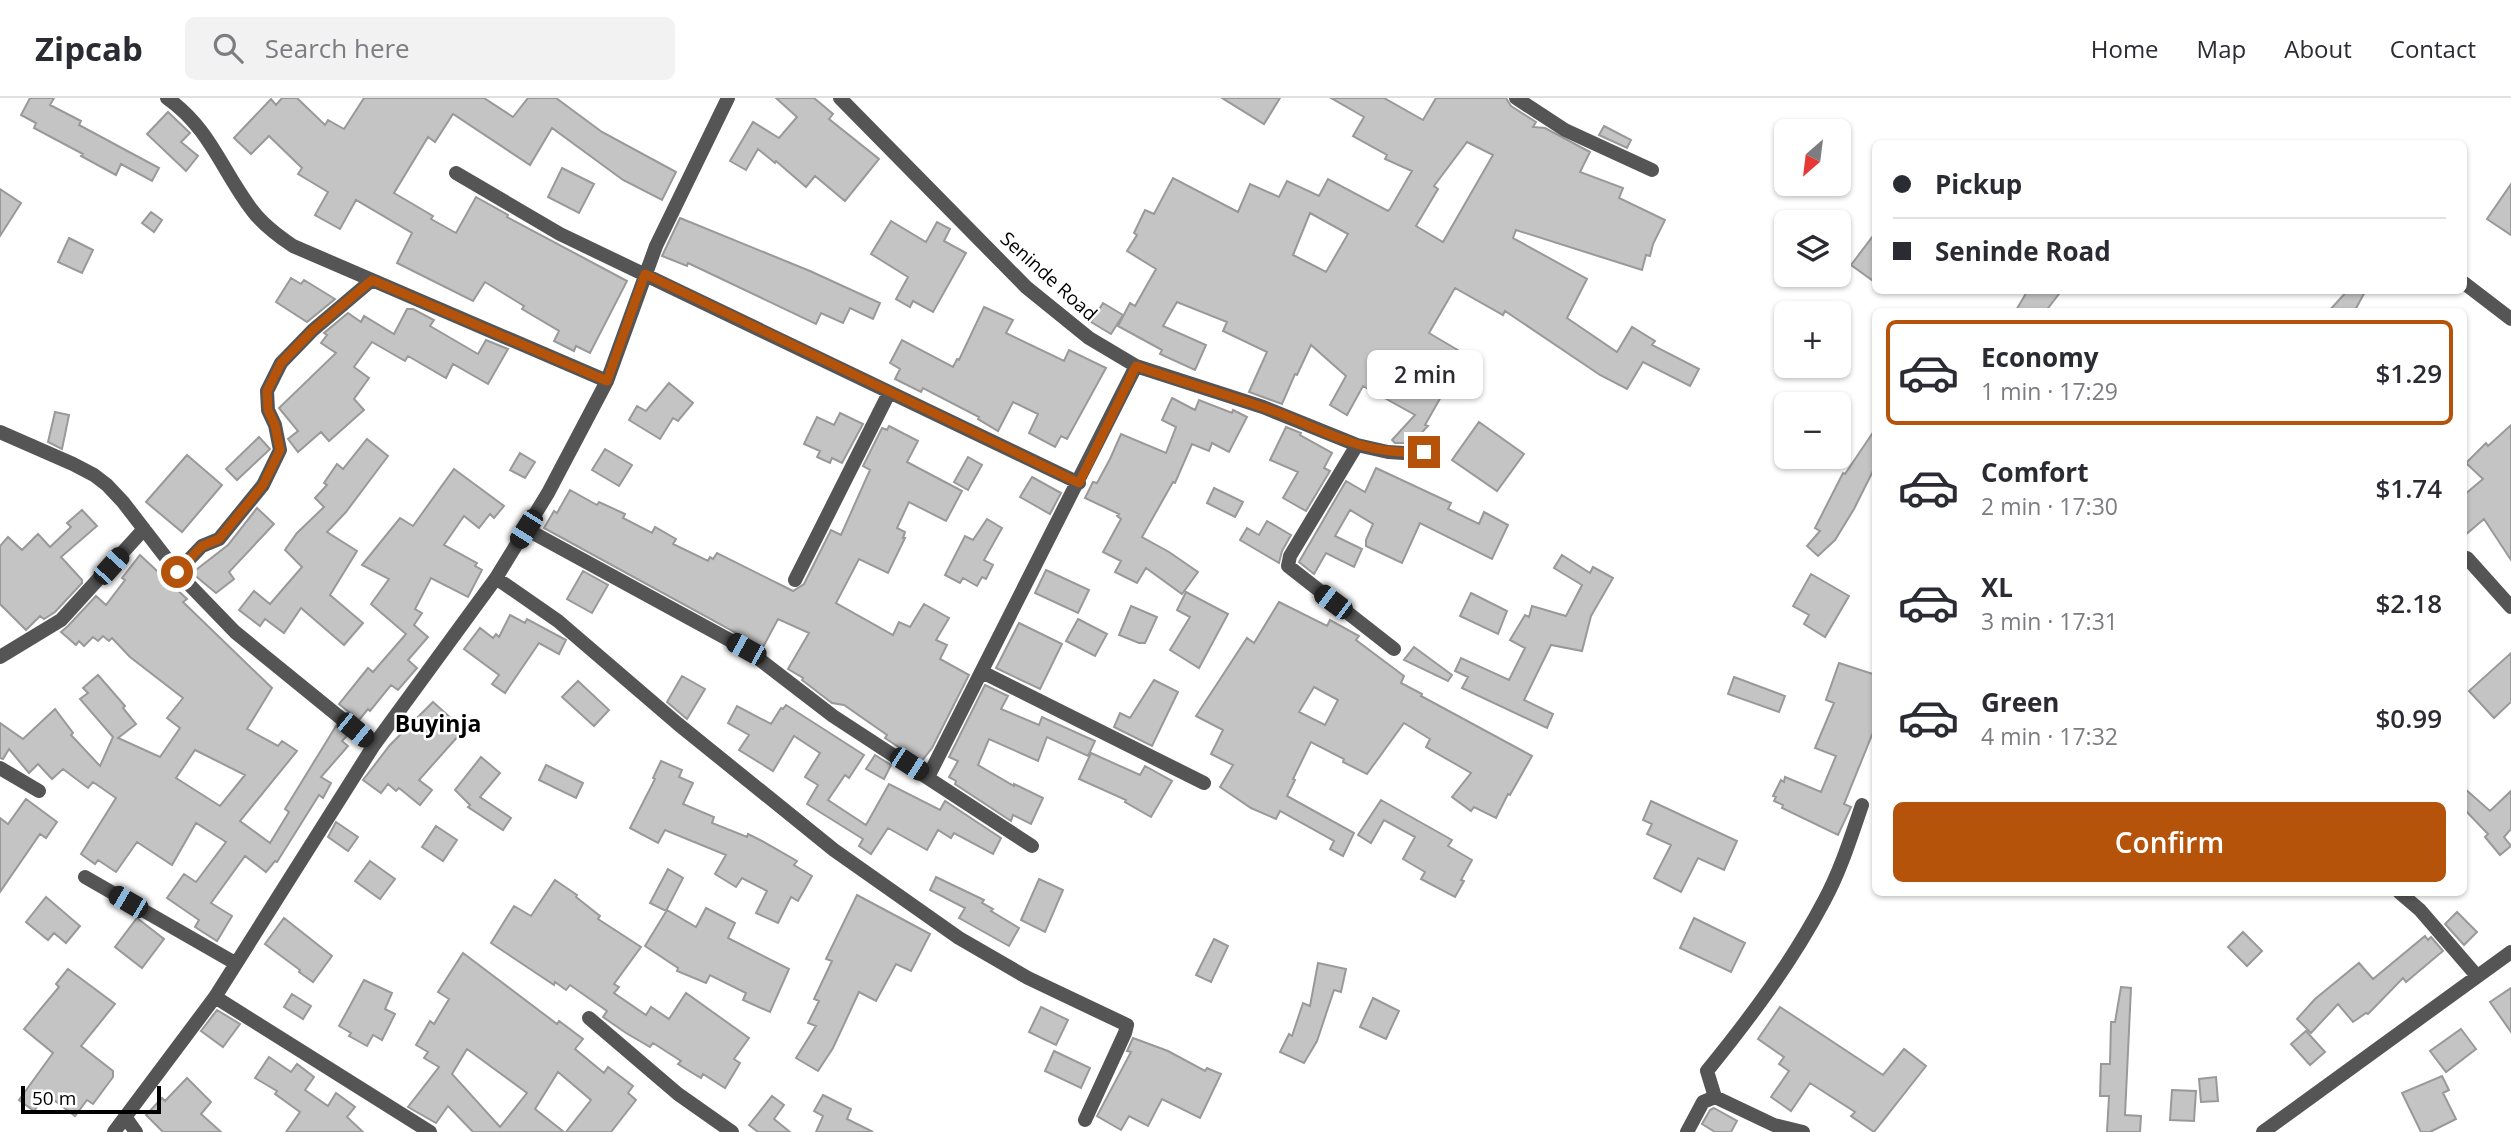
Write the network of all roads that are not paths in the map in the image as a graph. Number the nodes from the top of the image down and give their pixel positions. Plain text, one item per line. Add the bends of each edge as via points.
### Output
1 (167, 98) edge
2 (728, 98) edge
3 (840, 98) edge
4 (1516, 98) edge
5 (1652, 170) dead end
6 (456, 173) dead end
7 (645, 274) junction
8 (372, 280) junction
9 (2467, 286) edge
10 (2511, 319) edge
11 (1136, 366) junction
12 (607, 381) junction
13 (889, 393) junction
14 (0, 432) edge
15 (1435, 444) dead end
16 (1357, 445) junction
17 (1079, 483) junction
18 (144, 529) junction
19 (526, 529) junction
20 (2467, 558) dead end
21 (177, 572) junction
22 (496, 578) junction
23 (795, 580) dead end
24 (2511, 607) edge
25 (1394, 649) dead end
26 (0, 657) edge
27 (982, 673) junction
28 (374, 746) junction
29 (0, 768) edge
30 (928, 777) junction
31 (1204, 783) dead end
32 (39, 791) dead end
33 (1862, 806) dead end
34 (1032, 846) dead end
35 (85, 877) dead end
36 (2404, 896) edge
37 (2511, 952) edge
38 (235, 963) junction
39 (2477, 976) junction
40 (215, 997) junction
41 (589, 1018) dead end
42 (1715, 1097) junction
43 (126, 1118) junction
44 (1085, 1120) dead end
45 (114, 1132) edge
46 (136, 1132) edge
47 (430, 1132) edge
48 (732, 1132) edge
49 (1687, 1132) edge
50 (1803, 1132) edge
51 (2263, 1132) edge

1 - 8 street via 207,137 253,211 275,234
2 - 7 street
3 - 11 street, Seninde Road via 1026,286 1089,338
4 - 5 street via 1565,130
6 - 7 street via 561,234
7 - 12 street
7 - 13 street
8 - 12 street
8 - 21 street via 281,363 267,391 280,450 263,485 219,539 202,546
9 - 10 street
11 - 16 street, Seninde Road via 1262,407
11 - 17 street
12 - 19 street
13 - 17 street
13 - 23 street
14 - 18 street via 94,475
15 - 16 street, Seninde Road via 1424,452 1404,453
16 - 25 street via 1288,566
17 - 27 street
18 - 21 street
18 - 26 street via 61,620
19 - 22 street
19 - 30 street via 746,649 833,716
20 - 24 street
21 - 28 street via 235,632
22 - 28 street
22 - 44 street via 558,621 678,724 857,866 959,938 1028,978 1127,1025
27 - 30 street
27 - 31 street
28 - 38 street
29 - 32 street
30 - 34 street
33 - 42 street via 1825,900 1793,954 1707,1071
35 - 38 street
36 - 39 street
37 - 39 street
38 - 40 street
39 - 51 street
40 - 43 street
40 - 47 street
41 - 48 street via 678,1094
42 - 49 street via 1703,1102
42 - 50 street via 1774,1125
43 - 45 street
43 - 46 street

